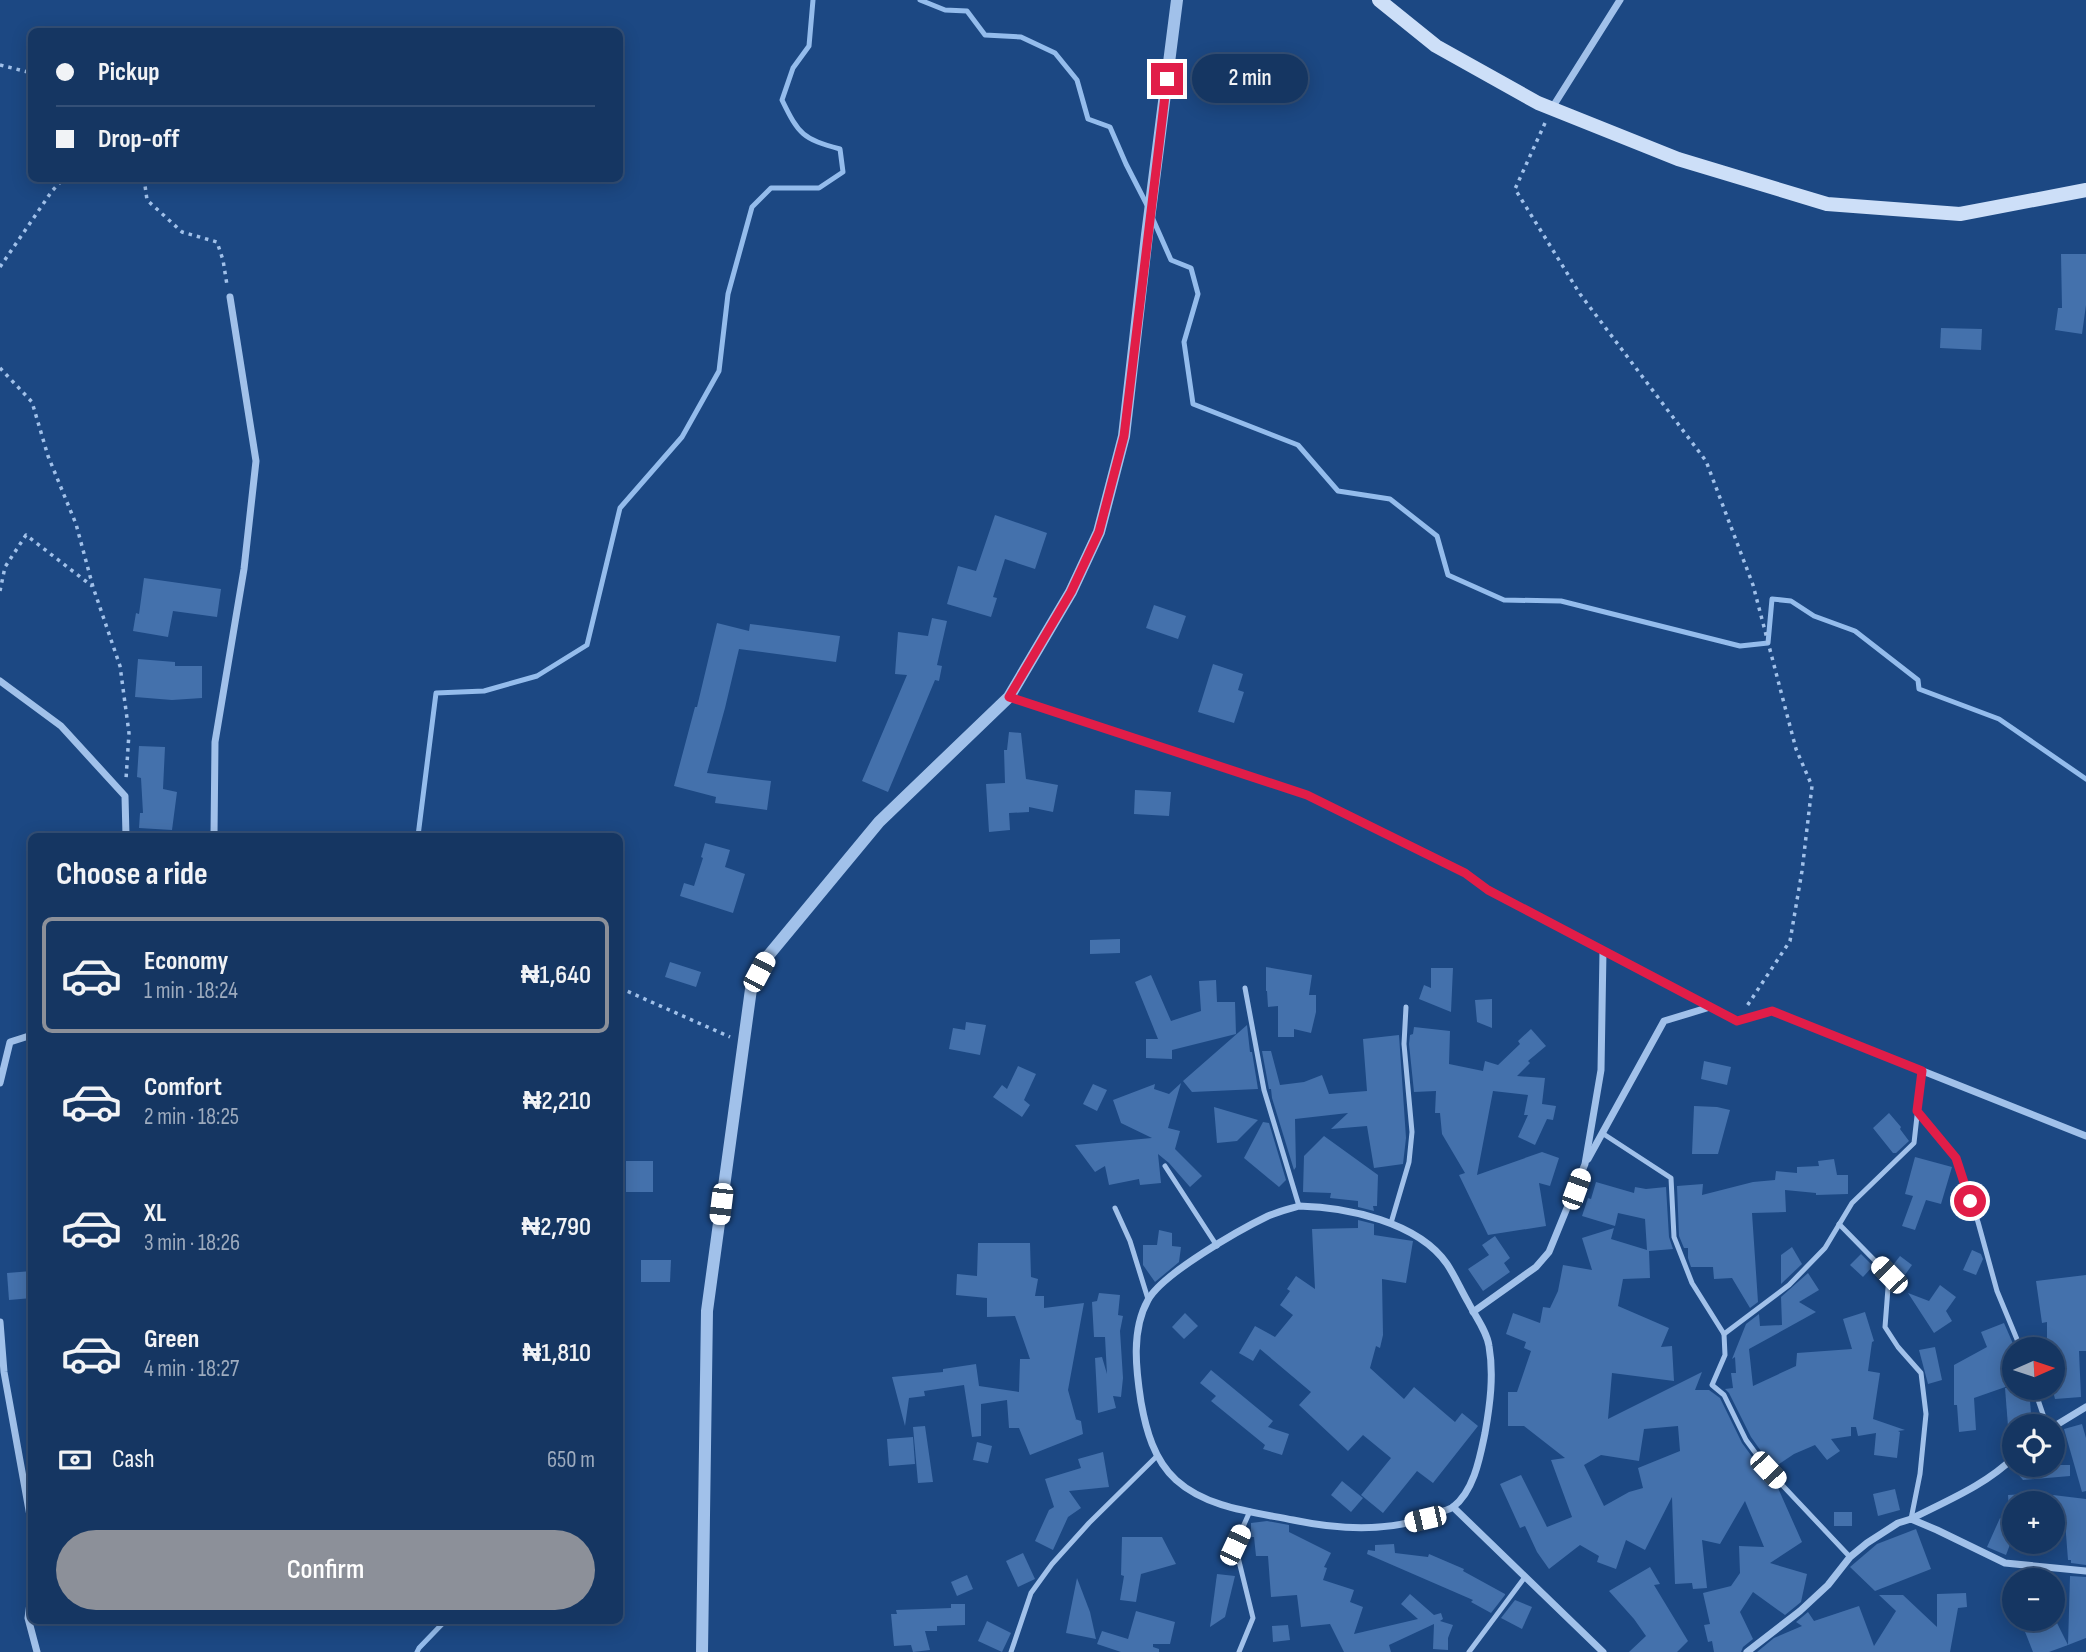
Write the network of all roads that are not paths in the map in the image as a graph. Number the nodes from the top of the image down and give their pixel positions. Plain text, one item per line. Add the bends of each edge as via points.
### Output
1 (1177, 0) edge
2 (1379, 0) edge
3 (1620, 0) edge
4 (1552, 108) junction
5 (2086, 190) edge
6 (230, 297) road end
7 (0, 681) edge
8 (1009, 697) junction
9 (126, 833) edge
10 (214, 833) edge
11 (1603, 951) junction
12 (1245, 988) dead end
13 (1406, 1007) dead end
14 (1710, 1007) junction
15 (28, 1036) edge
16 (3, 1058) edge
17 (1922, 1071) junction
18 (0, 1083) edge
19 (1917, 1111) junction
20 (1602, 1133) junction
21 (2086, 1136) edge
22 (1585, 1164) junction
23 (1165, 1166) dead end
24 (1299, 1206) junction
25 (1115, 1208) dead end
26 (1391, 1223) junction
27 (1839, 1224) junction
28 (1217, 1246) junction
29 (1148, 1298) junction
30 (1473, 1312) junction
31 (0, 1322) edge
32 (1724, 1334) junction
33 (2016, 1337) edge
34 (2086, 1407) edge
35 (2065, 1420) edge
36 (1157, 1456) junction
37 (2002, 1468) edge
38 (28, 1505) edge
39 (1453, 1507) junction
40 (1250, 1511) junction
41 (1911, 1519) junction
42 (1850, 1557) junction
43 (2086, 1571) edge
44 (1525, 1577) junction
45 (30, 1624) edge
46 (37, 1652) edge
47 (702, 1652) edge
48 (1011, 1652) edge
49 (1239, 1652) edge
50 (1469, 1652) edge
51 (1603, 1652) edge
52 (1747, 1652) edge

1 - 8 street via 1124,436 1099,532 1071,592
2 - 4 main road via 1436,46
3 - 4 street
4 - 5 main road via 1678,159 1827,204 1960,214
6 - 10 street via 256,461 244,569 215,741
7 - 9 street via 61,726 125,796
8 - 11 street via 1307,795 1465,873
8 - 47 street via 879,822 768,956 751,989 707,1311
11 - 14 street
11 - 22 street via 1601,1070
12 - 24 lane via 1264,1090
13 - 26 lane via 1404,1044 1412,1132 1409,1162
14 - 17 street via 1737,1021 1772,1011
14 - 20 street via 1664,1021
15 - 16 street via 10,1042
16 - 18 street
17 - 19 lane
17 - 21 street
19 - 27 lane via 1913,1143 1852,1203
19 - 33 lane via 1956,1158
20 - 22 street
20 - 32 lane via 1671,1178 1674,1237 1692,1283
22 - 30 street via 1549,1252 1536,1267
23 - 28 lane
24 - 26 street via 1319,1206
24 - 28 street via 1269,1215
25 - 29 lane
26 - 30 street via 1447,1263
27 - 32 lane via 1825,1248 1789,1285
27 - 41 lane via 1889,1275 1885,1327 1921,1373 1926,1414
28 - 29 street via 1183,1266
29 - 36 street via 1136,1345 1138,1383 1145,1426
30 - 39 street via 1489,1343 1491,1393 1479,1466
31 - 38 street via 4,1372
32 - 42 lane via 1725,1355 1712,1385 1724,1395 1746,1440 1768,1470
34 - 35 street
36 - 40 street via 1184,1487 1210,1502
36 - 48 lane via 1052,1564 1031,1593
37 - 41 street
39 - 40 street via 1425,1519 1368,1528
39 - 44 street
40 - 49 lane via 1235,1545 1253,1618
41 - 42 street
41 - 43 street via 2005,1563
42 - 52 street via 1828,1585
44 - 50 lane
44 - 51 street
45 - 46 street

